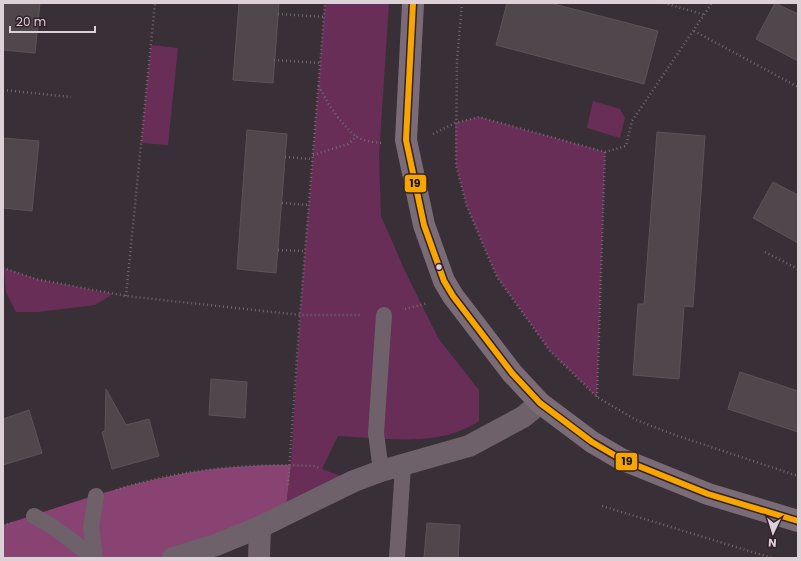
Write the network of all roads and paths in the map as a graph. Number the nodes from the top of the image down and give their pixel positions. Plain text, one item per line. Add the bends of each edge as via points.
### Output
1 (155, 3) edge
2 (325, 3) edge
3 (413, 3) edge
4 (462, 3) edge
5 (664, 3) edge
6 (712, 3) edge
7 (278, 14) dead end
8 (705, 15) junction
9 (324, 17) junction
10 (694, 31) junction
11 (274, 60) dead end
12 (320, 63) junction
13 (319, 86) junction
14 (798, 87) edge
15 (3, 90) edge
16 (71, 97) dead end
17 (455, 124) junction
18 (357, 136) junction
19 (406, 140) junction
20 (605, 152) junction
21 (285, 157) dead end
22 (313, 157) junction
23 (282, 203) dead end
24 (309, 205) junction
25 (278, 250) dead end
26 (305, 251) junction
27 (765, 252) dead end
28 (3, 268) edge
29 (798, 269) edge
30 (126, 296) junction
31 (453, 296) junction
32 (300, 315) junction
33 (384, 315) junction
34 (597, 397) junction
35 (540, 403) junction
36 (403, 466) junction
37 (381, 471) junction
38 (798, 476) edge
39 (96, 496) joint
40 (602, 506) dead end
41 (34, 516) joint
42 (798, 521) edge
43 (3, 525) edge
44 (260, 527) junction
45 (95, 558) edge
46 (173, 558) edge
47 (259, 558) edge
48 (397, 558) edge
49 (772, 558) edge

1 - 30 path
2 - 9 path
3 - 19 main road
4 - 17 path
5 - 8 path
6 - 8 path
7 - 9 path
8 - 10 path
9 - 12 path
10 - 14 path
10 - 20 path via 632,121 626,146
11 - 12 path
12 - 13 path
13 - 18 path via 328,105
13 - 22 path
15 - 16 path
17 - 19 path via 428,136
17 - 20 path via 479,117
17 - 34 path via 456,165 467,207 497,277 550,351
18 - 19 path via 384,144
18 - 22 path via 348,144
19 - 31 main road via 424,225 444,281
20 - 34 path
21 - 22 path
22 - 24 path
23 - 24 path
24 - 26 path
25 - 26 path
26 - 32 path
27 - 29 path
28 - 30 path via 36,279
30 - 32 path
31 - 33 path
31 - 35 main road via 512,373
32 - 33 path
32 - 39 path via 291,465 202,470 134,484
33 - 37 lane via 376,433
34 - 38 path via 642,423
35 - 36 street via 523,418 469,446
35 - 42 main road via 592,442 622,459 708,494
36 - 37 street
36 - 48 lane
37 - 44 street via 354,481
39 - 45 lane via 91,527
40 - 49 path
41 - 43 path
41 - 45 lane
44 - 46 street via 216,545
44 - 47 street

